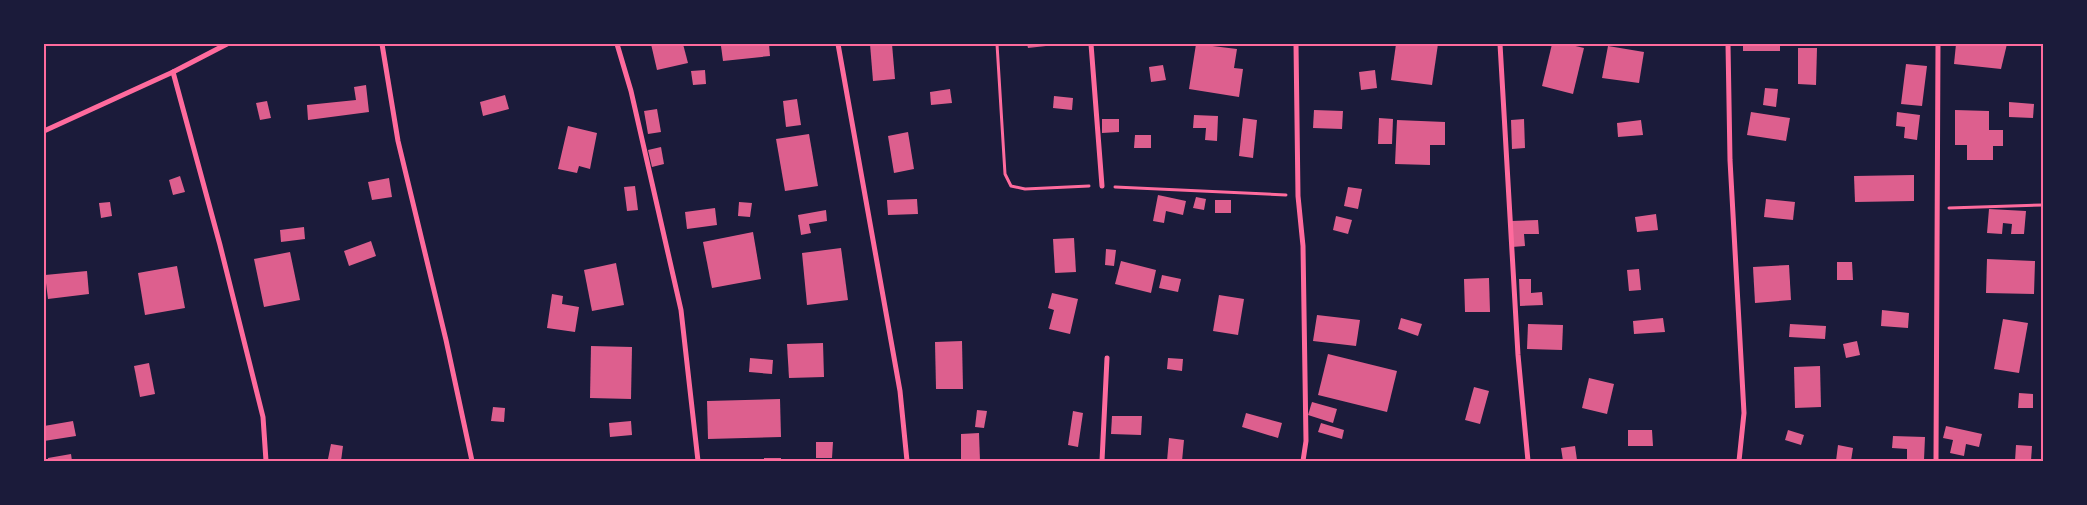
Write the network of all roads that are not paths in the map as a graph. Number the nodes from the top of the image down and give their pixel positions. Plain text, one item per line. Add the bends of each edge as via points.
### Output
1 (227, 44) edge
2 (382, 44) edge
3 (617, 44) edge
4 (838, 44) edge
5 (1092, 44) edge
6 (1296, 44) edge
7 (1500, 44) edge
8 (1728, 44) edge
9 (1938, 44) edge
10 (173, 72) junction
11 (44, 131) edge
12 (1102, 186) road end
13 (1107, 358) dead end
14 (266, 461) edge
15 (472, 461) edge
16 (698, 461) edge
17 (907, 461) edge
18 (1102, 461) edge
19 (1303, 461) edge
20 (1528, 461) edge
21 (1739, 461) edge
22 (1936, 461) edge

1 - 10 street
2 - 15 street via 398,141
3 - 16 street via 631,91 681,310
4 - 17 street via 900,391
5 - 12 street
6 - 19 street via 1298,196 1303,246 1306,441
7 - 20 street via 1518,355
8 - 21 street via 1730,160 1744,413
9 - 22 street
10 - 11 street
10 - 14 street via 263,416
13 - 18 street

